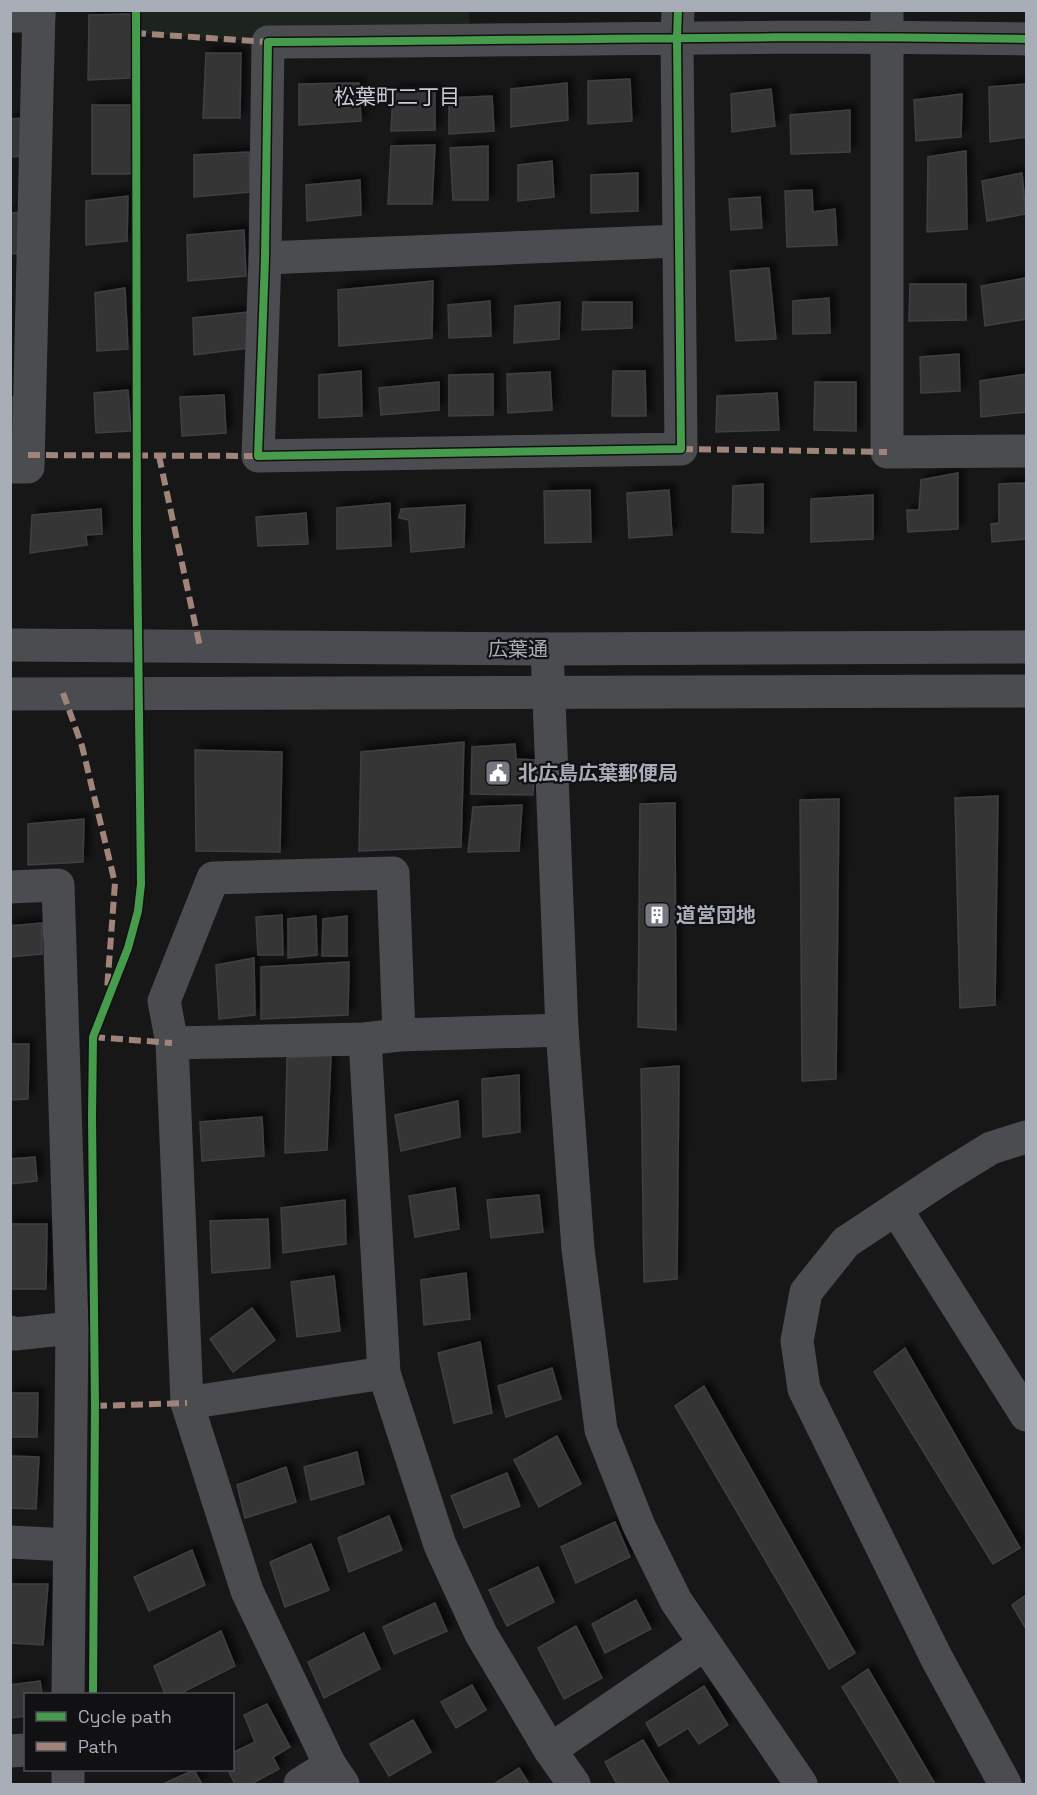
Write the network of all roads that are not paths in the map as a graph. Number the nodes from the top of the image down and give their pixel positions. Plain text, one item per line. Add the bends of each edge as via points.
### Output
1 (30, 14) edge
2 (678, 24) edge
3 (887, 24) edge
4 (1026, 39) edge
5 (678, 241) junction
6 (265, 258) junction
7 (1026, 452) edge
8 (10, 467) edge
9 (10, 645) edge
10 (1026, 647) edge
11 (547, 649) junction
12 (1026, 691) edge
13 (10, 693) edge
14 (547, 693) junction
15 (10, 886) edge
16 (562, 1030) junction
17 (399, 1035) junction
18 (365, 1039) junction
19 (172, 1043) junction
20 (1026, 1137) edge
21 (896, 1209) junction
22 (72, 1328) junction
23 (10, 1332) edge
24 (384, 1373) junction
25 (187, 1402) junction
26 (1026, 1415) edge
27 (10, 1542) edge
28 (69, 1545) junction
29 (705, 1644) junction
30 (68, 1693) edge
31 (550, 1750) junction
32 (336, 1775) edge
33 (300, 1785) edge
34 (574, 1785) edge
35 (801, 1785) edge
36 (1005, 1785) edge

1 - 8 street via 28,466
2 - 3 street
2 - 5 street
2 - 6 street via 470,41 268,42
3 - 4 street
3 - 7 street via 887,452
5 - 6 street
5 - 6 street via 681,449 258,456
9 - 11 street, 広葉通
10 - 11 street, 広葉通
11 - 14 street
12 - 14 street
13 - 14 street
14 - 16 street
15 - 22 street via 58,885
16 - 17 street
16 - 29 street via 578,1249 601,1430 639,1527 676,1601
17 - 18 street
17 - 19 street via 393,873 213,878 164,1001
18 - 19 street
18 - 24 street
19 - 25 street
20 - 21 street via 991,1148
21 - 26 street
21 - 36 street via 846,1242 806,1292 797,1341 804,1389 936,1657
22 - 23 street
22 - 28 street
24 - 25 street
24 - 31 street via 440,1545 481,1635
25 - 32 street via 247,1591
27 - 28 street
28 - 30 street
29 - 31 street
29 - 35 street
31 - 34 street
32 - 33 street

